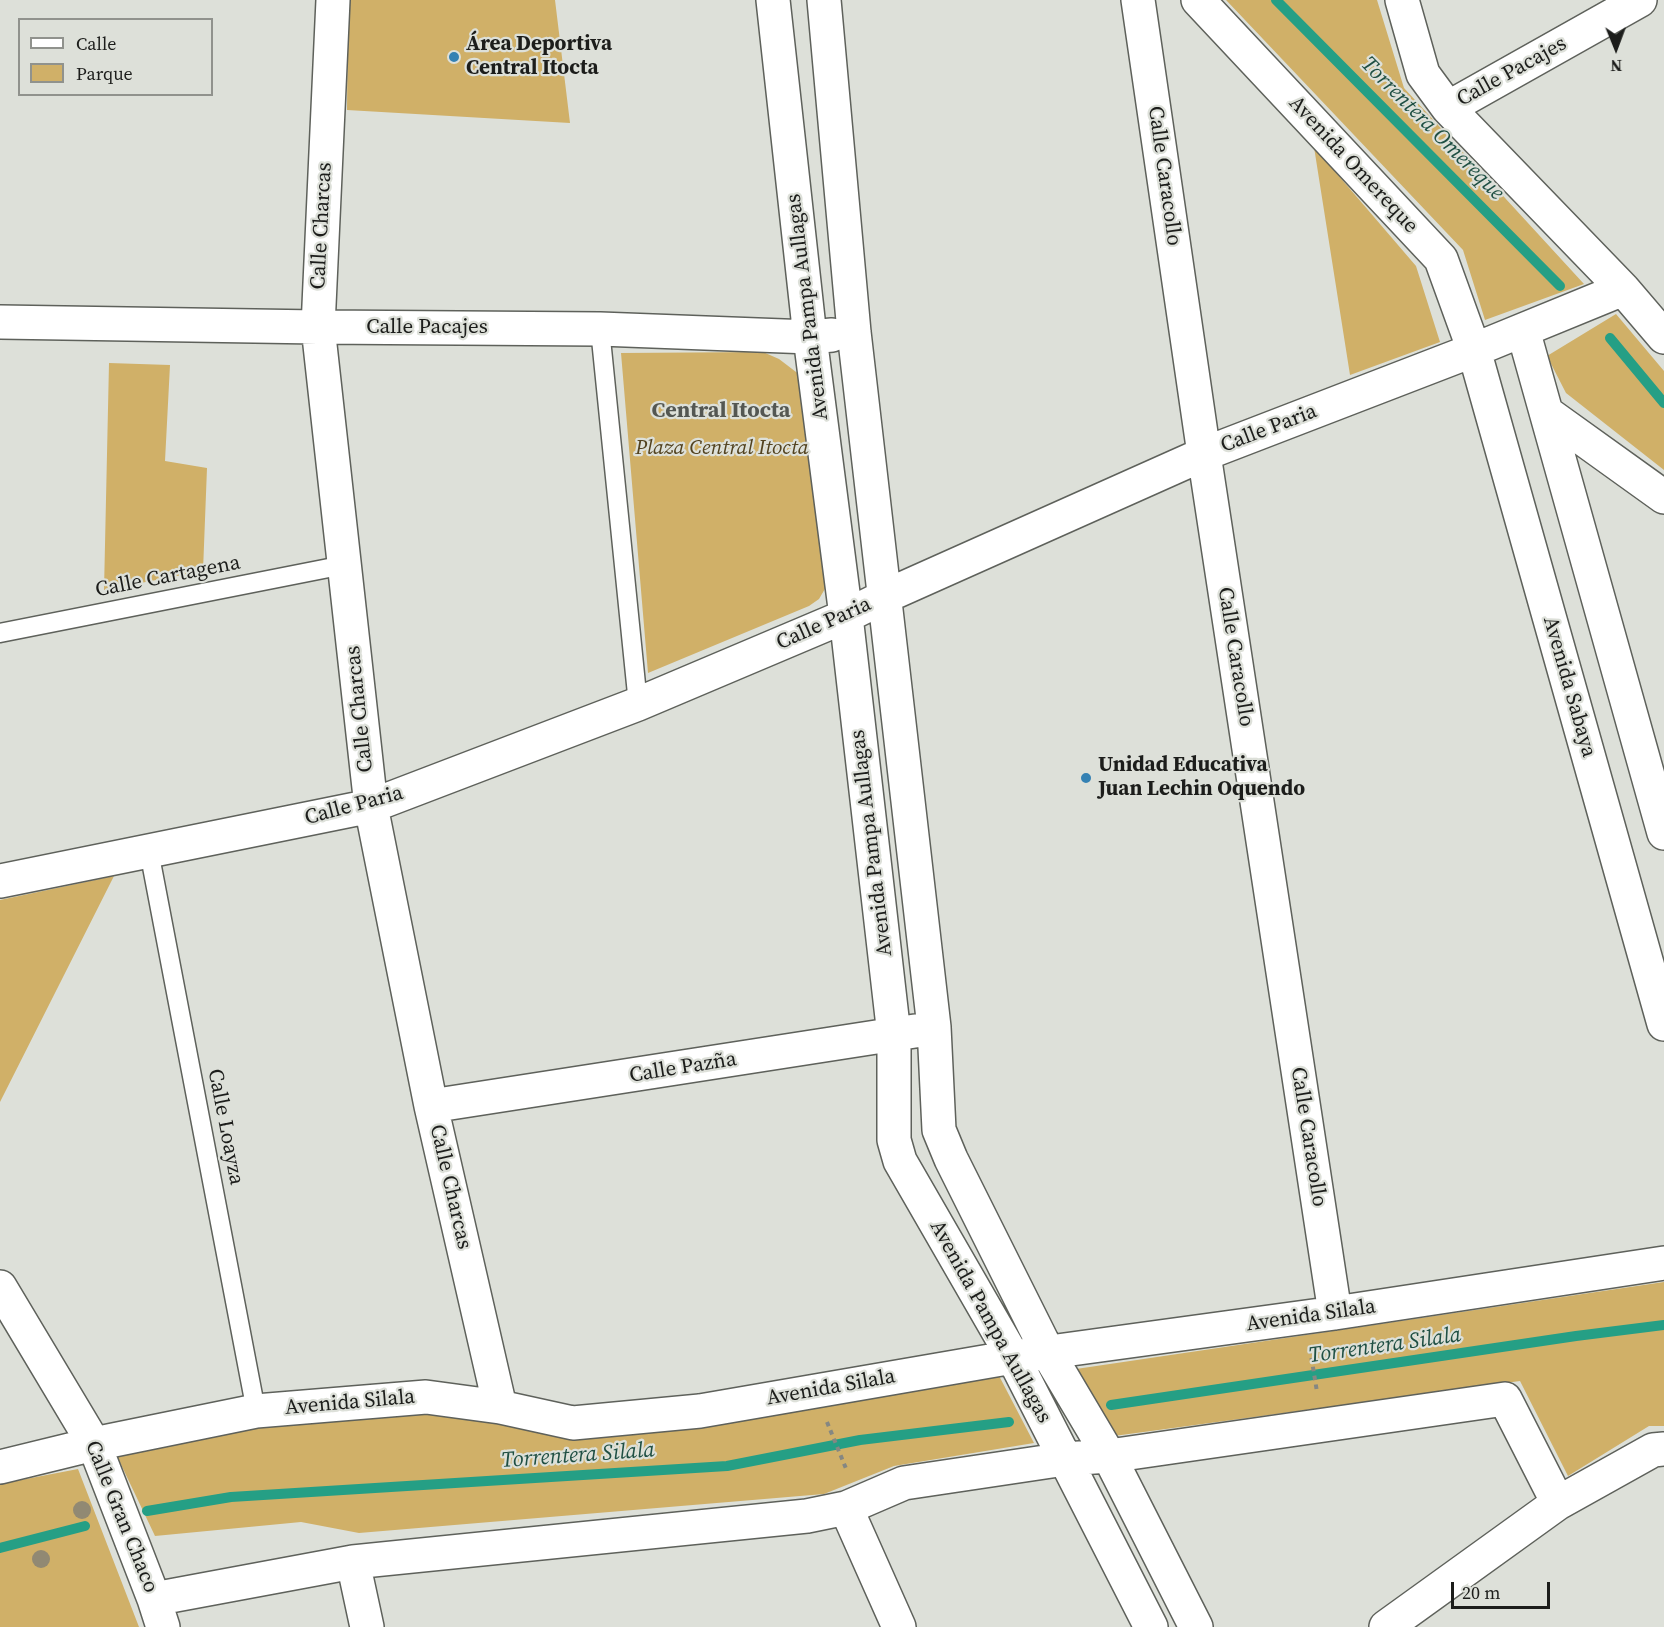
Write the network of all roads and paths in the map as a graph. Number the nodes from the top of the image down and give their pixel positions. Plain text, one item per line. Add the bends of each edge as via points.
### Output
1 (333, 0) edge
2 (773, 0) edge
3 (824, 0) edge
4 (1138, 0) edge
5 (1198, 0) edge
6 (1402, 0) edge
7 (1640, 0) edge
8 (1448, 108) junction
9 (1643, 300) edge
10 (0, 322) edge
11 (318, 327) junction
12 (600, 328) junction
13 (1523, 330) junction
14 (854, 332) junction
15 (1664, 337) edge
16 (810, 338) junction
17 (1474, 350) junction
18 (1547, 412) junction
19 (1204, 454) junction
20 (1664, 497) edge
21 (344, 565) junction
22 (886, 596) junction
23 (846, 616) junction
24 (0, 633) edge
25 (638, 704) junction
26 (370, 806) junction
27 (1664, 833) edge
28 (148, 851) junction
29 (0, 881) edge
30 (1664, 1024) edge
31 (934, 1027) junction
32 (894, 1035) junction
33 (431, 1106) junction
34 (1664, 1263) edge
35 (3, 1298) edge
36 (1335, 1314) junction
37 (1048, 1353) junction
38 (1013, 1357) junction
39 (1312, 1359) dead end
40 (1317, 1390) dead end
41 (500, 1407) junction
42 (256, 1411) junction
43 (831, 1433) dead end
44 (94, 1444) junction
45 (1664, 1449) edge
46 (841, 1456) dead end
47 (1109, 1456) junction
48 (1065, 1459) junction
49 (0, 1467) edge
50 (1558, 1503) junction
51 (846, 1508) junction
52 (353, 1562) junction
53 (159, 1613) edge
54 (366, 1627) edge
55 (899, 1627) edge
56 (1151, 1627) edge
57 (1196, 1627) edge
58 (1386, 1627) edge

1 - 11 street, Calle Charcas
2 - 16 street, Avenida Pampa Aullagas
3 - 14 street, Avenida Pampa Aullagas
4 - 19 street, Calle Caracollo
5 - 17 street, Avenida Omereque via 1441,259
6 - 8 street via 1423,74
7 - 8 street, Calle Pacajes
8 - 9 street
9 - 13 street, Calle Paria
9 - 15 street
10 - 11 street, Calle Pacajes
11 - 12 street, Calle Pacajes
11 - 21 street, Calle Charcas
12 - 16 street, Calle Pacajes
12 - 25 lane
13 - 17 street, Calle Paria
13 - 18 street
14 - 16 street, Calle Pacajes
14 - 22 street, Avenida Pampa Aullagas
16 - 23 street, Avenida Pampa Aullagas
17 - 19 street, Calle Paria
17 - 30 street, Avenida Sabaya
18 - 20 street
18 - 27 street
19 - 22 street, Calle Paria
19 - 36 street, Calle Caracollo
21 - 24 lane, Calle Cartagena
21 - 26 street, Calle Charcas
22 - 23 street, Calle Paria
22 - 31 street, Avenida Pampa Aullagas
23 - 25 street, Calle Paria
23 - 32 street, Avenida Pampa Aullagas
25 - 26 street, Calle Paria
26 - 28 street, Calle Paria
26 - 33 street, Calle Charcas
28 - 29 street, Calle Paria
28 - 42 lane, Calle Loayza
31 - 32 street, Calle Pazña
31 - 37 street, Avenida Pampa Aullagas via 939,1130
32 - 33 street, Calle Pazña
32 - 38 street, Avenida Pampa Aullagas via 894,1140 900,1161
33 - 41 street, Calle Charcas
34 - 36 street, Avenida Silala
35 - 44 street, Calle Gran Chaco
36 - 37 street, Avenida Silala
37 - 38 street, Avenida Silala
37 - 47 street, Avenida Pampa Aullagas
38 - 41 street, Avenida Silala via 700,1411 573,1424
38 - 48 street, Avenida Pampa Aullagas
39 - 40 path
41 - 42 street, Avenida Silala via 426,1397
42 - 44 street, Avenida Silala
43 - 46 path
44 - 49 street, Avenida Silala
44 - 53 street, Calle Gran Chaco
45 - 50 street via 1653,1450
47 - 48 street
47 - 50 street via 1505,1399
47 - 57 street, Avenida Pampa Aullagas
48 - 51 street via 904,1483
48 - 56 street, Avenida Pampa Aullagas
50 - 58 street
51 - 52 street via 807,1516
51 - 55 street
52 - 53 street
52 - 54 street

